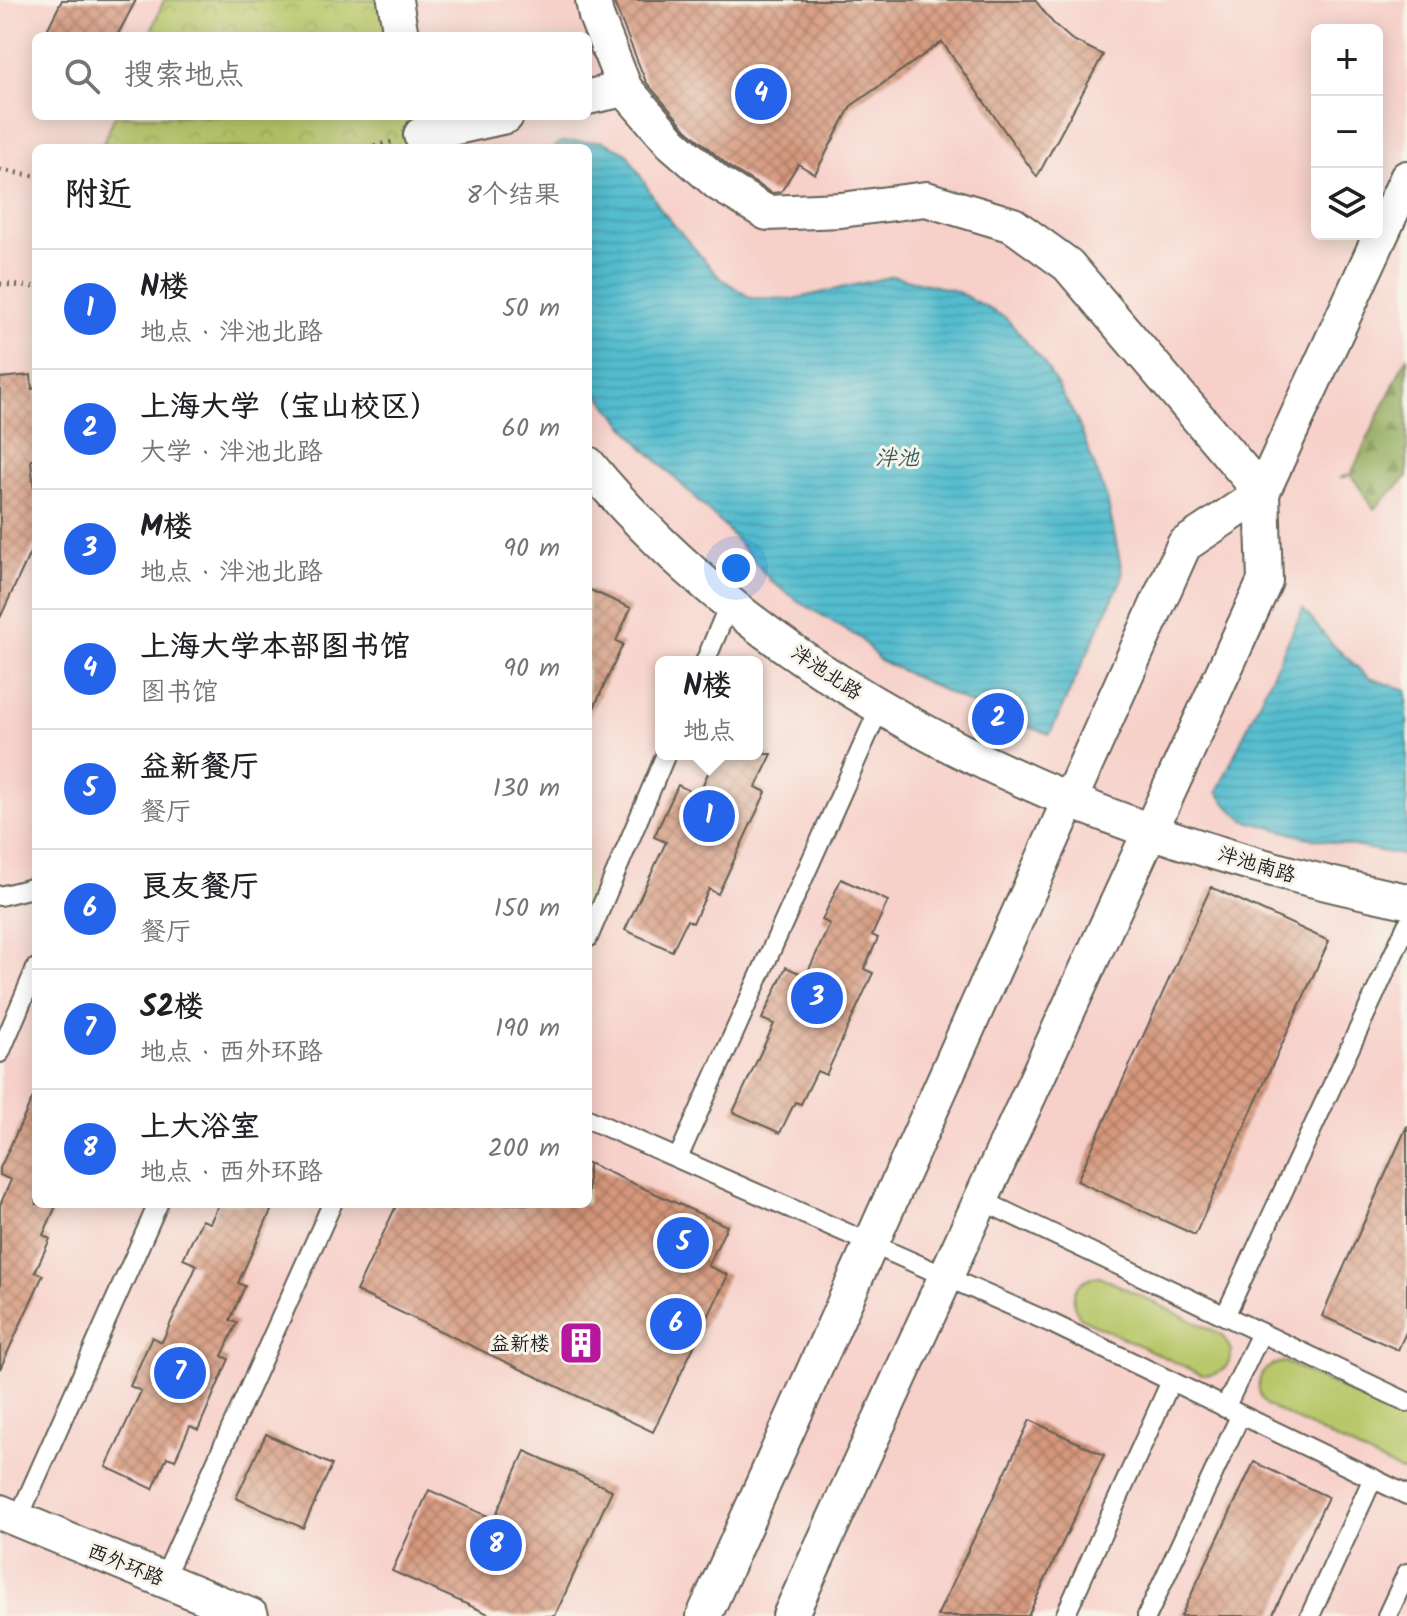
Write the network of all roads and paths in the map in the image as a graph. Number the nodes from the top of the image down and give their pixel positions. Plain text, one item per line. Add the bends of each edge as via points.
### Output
1 (395, 0) edge
2 (593, 0) edge
3 (400, 32) edge
4 (625, 89) junction
5 (592, 96) edge
6 (486, 120) edge
7 (421, 133) edge
8 (0, 170) edge
9 (32, 175) edge
10 (1407, 178) edge
11 (0, 284) edge
12 (32, 287) edge
13 (592, 468) edge
14 (1262, 493) junction
15 (730, 602) junction
16 (708, 656) edge
17 (880, 707) junction
18 (663, 760) edge
19 (1070, 799) junction
20 (1110, 815) joint
21 (1151, 829) junction
22 (32, 888) edge
23 (0, 896) edge
24 (1407, 901) edge
25 (1407, 925) edge
26 (592, 929) edge
27 (32, 977) edge
28 (0, 1053) edge
29 (592, 1121) edge
30 (678, 1158) junction
31 (981, 1200) junction
32 (156, 1208) edge
33 (330, 1208) edge
34 (871, 1243) junction
35 (946, 1276) junction
36 (1225, 1316) junction
37 (1261, 1333) junction
38 (1171, 1381) junction
39 (1406, 1400) edge
40 (1232, 1412) junction
41 (1373, 1478) junction
42 (1407, 1495) edge
43 (9, 1516) edge
44 (1407, 1573) edge
45 (163, 1580) junction
46 (251, 1616) edge
47 (704, 1616) edge
48 (790, 1616) edge
49 (1065, 1616) edge
50 (1147, 1616) edge
51 (1310, 1616) edge
52 (1387, 1616) edge

1 - 3 street
2 - 4 street
4 - 5 street
4 - 14 street via 707,174 767,213 926,199 1013,225 1068,265
6 - 7 street
8 - 9 path
10 - 14 street
11 - 12 path
13 - 15 street, 泮池北路 via 640,521
14 - 19 street via 1184,545
14 - 21 street via 1265,581
15 - 16 lane
15 - 17 street, 泮池北路 via 815,667
17 - 19 street, 泮池北路 via 1015,777
17 - 30 lane
18 - 26 lane
19 - 20 street, 泮池北路
19 - 34 street
20 - 21 street, 泮池南路
21 - 24 street, 泮池南路 via 1265,868
21 - 31 street
22 - 23 lane
25 - 36 lane
27 - 28 lane
29 - 30 lane
30 - 34 lane
31 - 35 street
31 - 36 lane
32 - 43 lane
33 - 45 lane
34 - 35 lane
34 - 47 street
35 - 38 lane
35 - 48 street
36 - 37 lane
37 - 39 lane
37 - 40 lane
38 - 40 lane
38 - 49 lane
40 - 41 lane
40 - 50 lane
41 - 42 lane
41 - 51 lane
43 - 45 street, 西外环路
44 - 52 lane
45 - 46 street, 西外环路

